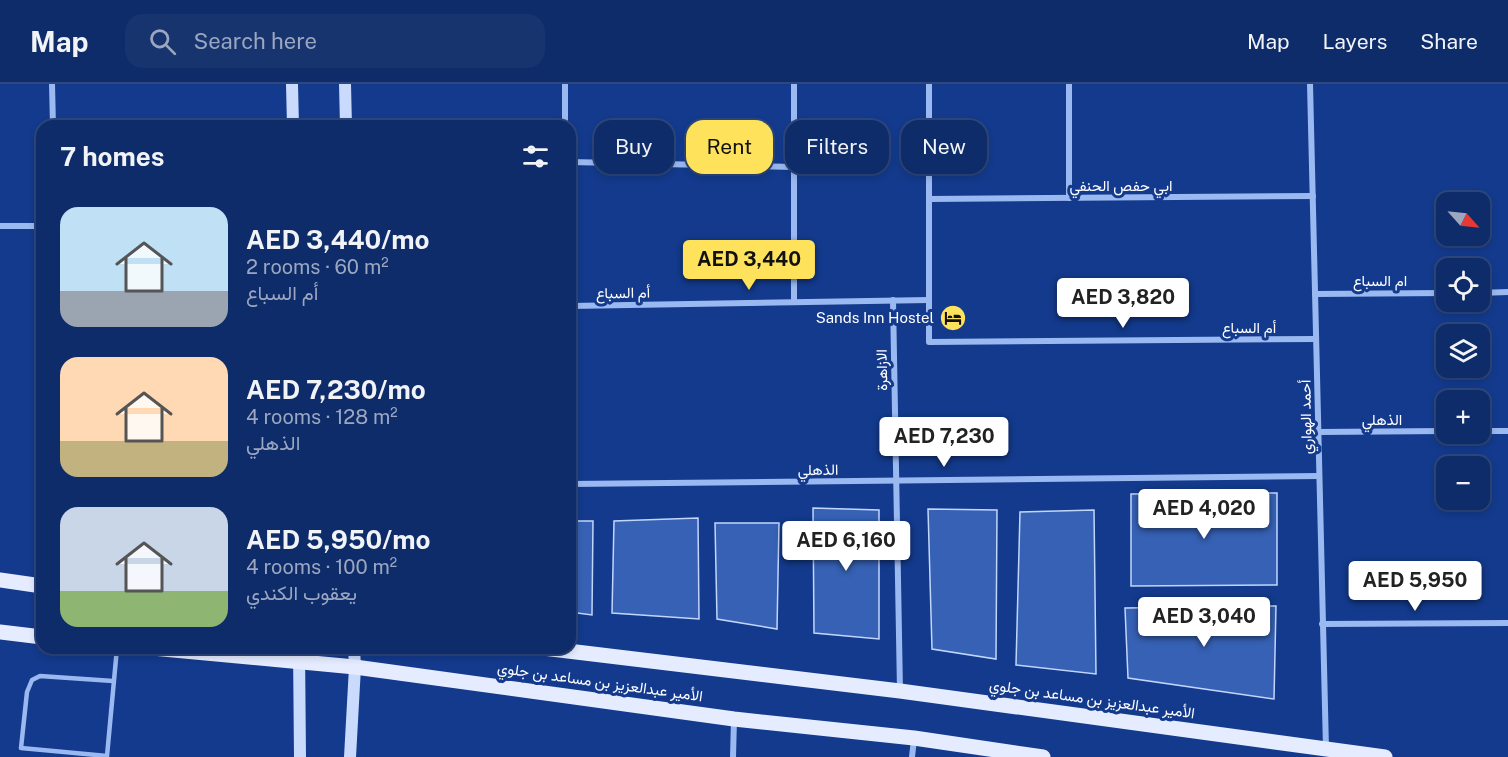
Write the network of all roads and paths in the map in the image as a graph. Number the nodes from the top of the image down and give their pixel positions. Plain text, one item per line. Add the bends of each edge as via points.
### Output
1 (52, 84) edge
2 (292, 84) edge
3 (345, 84) edge
4 (565, 84) edge
5 (794, 84) edge
6 (929, 84) edge
7 (1069, 84) edge
8 (1310, 84) edge
9 (52, 120) edge
10 (293, 120) edge
11 (346, 120) edge
12 (565, 120) edge
13 (794, 120) edge
14 (576, 162) edge
15 (785, 167) edge
16 (794, 174) edge
17 (1313, 196) junction
18 (1069, 198) junction
19 (929, 199) junction
20 (0, 226) edge
21 (36, 226) edge
22 (1508, 292) edge
23 (1436, 293) edge
24 (1490, 293) edge
25 (1315, 294) junction
26 (893, 300) junction
27 (929, 300) junction
28 (794, 302) junction
29 (576, 306) edge
30 (1316, 339) junction
31 (1508, 430) edge
32 (1436, 431) edge
33 (1490, 431) edge
34 (1318, 432) junction
35 (1319, 476) junction
36 (897, 481) junction
37 (576, 484) edge
38 (0, 580) edge
39 (36, 585) edge
40 (1508, 623) edge
41 (1322, 624) junction
42 (0, 632) edge
43 (36, 636) edge
44 (576, 652) edge
45 (116, 654) edge
46 (278, 654) edge
47 (354, 654) edge
48 (299, 655) edge
49 (355, 667) junction
50 (113, 681) junction
51 (900, 691) junction
52 (734, 719) junction
53 (914, 738) junction
54 (1326, 749) junction
55 (300, 757) edge
56 (350, 757) edge
57 (733, 757) edge
58 (912, 757) edge
59 (1043, 757) edge
60 (1385, 757) edge

1 - 9 street
2 - 10 main road
3 - 11 main road
4 - 12 street
5 - 13 street
6 - 19 street
7 - 18 street
8 - 17 street, أحمد الهواري
14 - 15 street
16 - 28 street
17 - 18 street, ابي حفص الحنفي
17 - 25 street, أحمد الهواري
18 - 19 street, ابي حفص الحنفي
19 - 27 street
20 - 21 street
22 - 24 street
23 - 25 street, ام السباع
25 - 30 street, أحمد الهواري
26 - 27 street, أم السباع
26 - 28 street, أم السباع
26 - 36 street, الازاهرة
27 - 30 street, أم السباع via 929,342
28 - 29 street, أم السباع
30 - 34 street, أحمد الهواري
31 - 33 street
32 - 34 street, الذهلي
34 - 35 street, أحمد الهواري
35 - 36 street, الذهلي
35 - 41 street, أحمد الهواري
36 - 37 street, الذهلي
36 - 51 street, الازاهرة
38 - 39 main road
40 - 41 street
41 - 54 street, أحمد الهواري
42 - 43 main road
44 - 51 main road, الأمير عبدالعزيز بن مساعد بن جلوي
45 - 50 lane
46 - 48 main road, الأمير عبدالعزيز بن مساعد بن جلوي
47 - 49 main road
48 - 49 main road, الأمير عبدالعزيز بن مساعد بن جلوي
48 - 55 main road
49 - 52 main road, الأمير عبدالعزيز بن مساعد بن جلوي
49 - 56 main road
50 - 50 lane via 40,676 32,680 27,692 21,748 107,756
51 - 54 main road, الأمير عبدالعزيز بن مساعد بن جلوي
52 - 53 main road, الأمير عبدالعزيز بن مساعد بن جلوي
52 - 57 street
53 - 58 street
53 - 59 main road, الأمير عبدالعزيز بن مساعد بن جلوي
54 - 60 main road, الأمير عبدالعزيز بن مساعد بن جلوي

